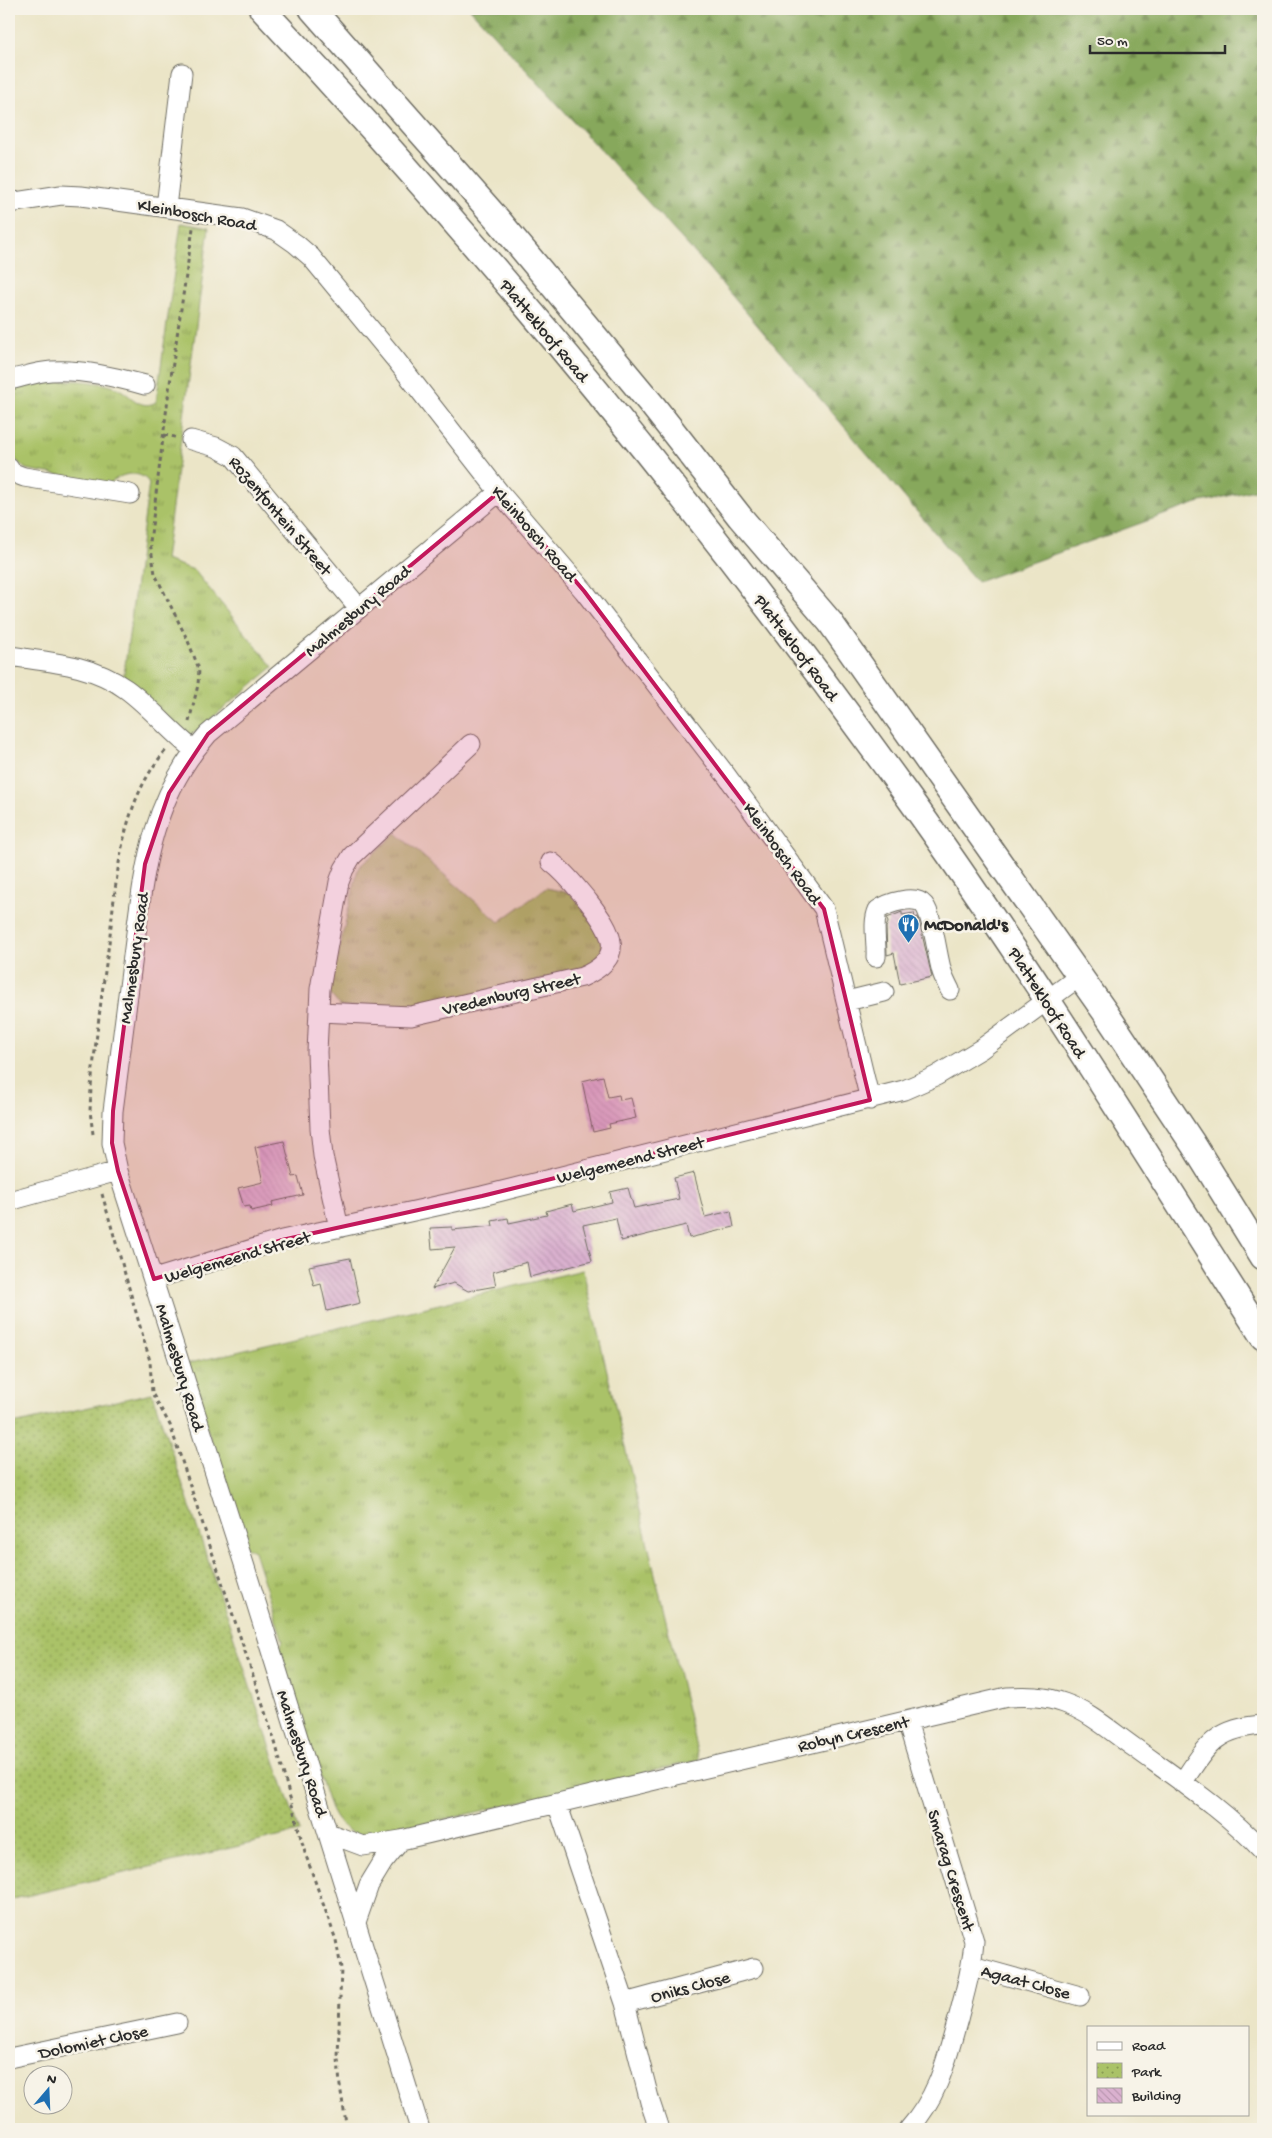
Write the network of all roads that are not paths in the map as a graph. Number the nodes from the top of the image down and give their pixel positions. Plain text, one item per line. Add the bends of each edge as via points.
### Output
1 (262, 9) edge
2 (312, 9) edge
3 (182, 73) dead end
4 (9, 203) edge
5 (166, 207) junction
6 (9, 380) edge
7 (144, 385) dead end
8 (191, 440) dead end
9 (9, 468) edge
10 (499, 492) junction
11 (130, 494) dead end
12 (360, 608) junction
13 (9, 656) edge
14 (471, 744) dead end
15 (194, 750) junction
16 (551, 862) dead end
17 (876, 957) dead end
18 (1080, 976) junction
19 (950, 990) dead end
20 (884, 992) dead end
21 (1048, 998) junction
22 (847, 1000) junction
23 (319, 1012) junction
24 (870, 1100) junction
25 (118, 1171) junction
26 (9, 1201) edge
27 (339, 1228) junction
28 (1263, 1257) edge
29 (154, 1280) junction
30 (1263, 1337) edge
31 (907, 1721) junction
32 (1263, 1725) edge
33 (1182, 1782) junction
34 (557, 1804) junction
35 (328, 1833) junction
36 (401, 1840) junction
37 (1263, 1851) edge
38 (356, 1922) junction
39 (972, 1966) junction
40 (754, 1968) dead end
41 (1080, 1996) dead end
42 (626, 2003) junction
43 (177, 2023) dead end
44 (9, 2058) edge
45 (420, 2129) edge
46 (659, 2129) edge
47 (909, 2129) edge

1 - 21 main road, Plattekloof Road via 459,228 656,464 818,674
2 - 18 main road, Plattekloof Road via 499,221 830,622
3 - 5 street
4 - 5 street, Kleinbosch Road via 61,195
5 - 10 street, Kleinbosch Road via 242,218 276,230 296,244 311,257 396,360
6 - 7 street via 66,371 120,378
8 - 12 street, Rozenfontein Street via 233,456
9 - 11 street via 24,477
10 - 12 street, Malmesbury Road
10 - 22 street, Kleinbosch Road via 584,591 824,909
12 - 15 street, Malmesbury Road via 208,734
13 - 15 street via 80,667 109,678 138,698
14 - 23 street via 352,856 344,869 320,989
15 - 25 street, Malmesbury Road via 166,800 145,864 113,1110 112,1142
16 - 23 street, Vredenburg Street via 566,874 606,924 611,935 610,952 597,971 411,1016
17 - 19 street via 874,926 878,910 888,904 912,899 921,902 928,912 942,973
18 - 21 street, Welgemeend Street
18 - 28 main road, Plattekloof Road via 1193,1144
20 - 22 street
21 - 24 street, Welgemeend Street via 981,1049 936,1076
21 - 30 main road, Plattekloof Road
22 - 24 street, Kleinbosch Road
23 - 27 street via 320,1128
24 - 27 street, Welgemeend Street via 492,1194
25 - 26 street
25 - 29 street, Malmesbury Road
27 - 29 street, Welgemeend Street via 282,1240
29 - 35 street, Malmesbury Road
31 - 33 street, Robyn Crescent via 1007,1697 1051,1699 1081,1710
31 - 34 street, Robyn Crescent
31 - 39 street, Smarag Crescent via 974,1940
32 - 33 street via 1224,1733 1208,1744
33 - 37 street, Robyn Crescent via 1246,1832
34 - 36 street, Robyn Crescent
34 - 42 street
35 - 36 street, Robyn Crescent via 363,1846
35 - 38 street, Malmesbury Road
36 - 38 street via 369,1885
38 - 45 street, Malmesbury Road
39 - 41 street, Agaat Close
39 - 47 street, Smarag Crescent via 938,2087
40 - 42 street, Oniks Close
42 - 46 street
43 - 44 street, Dolomiet Close

